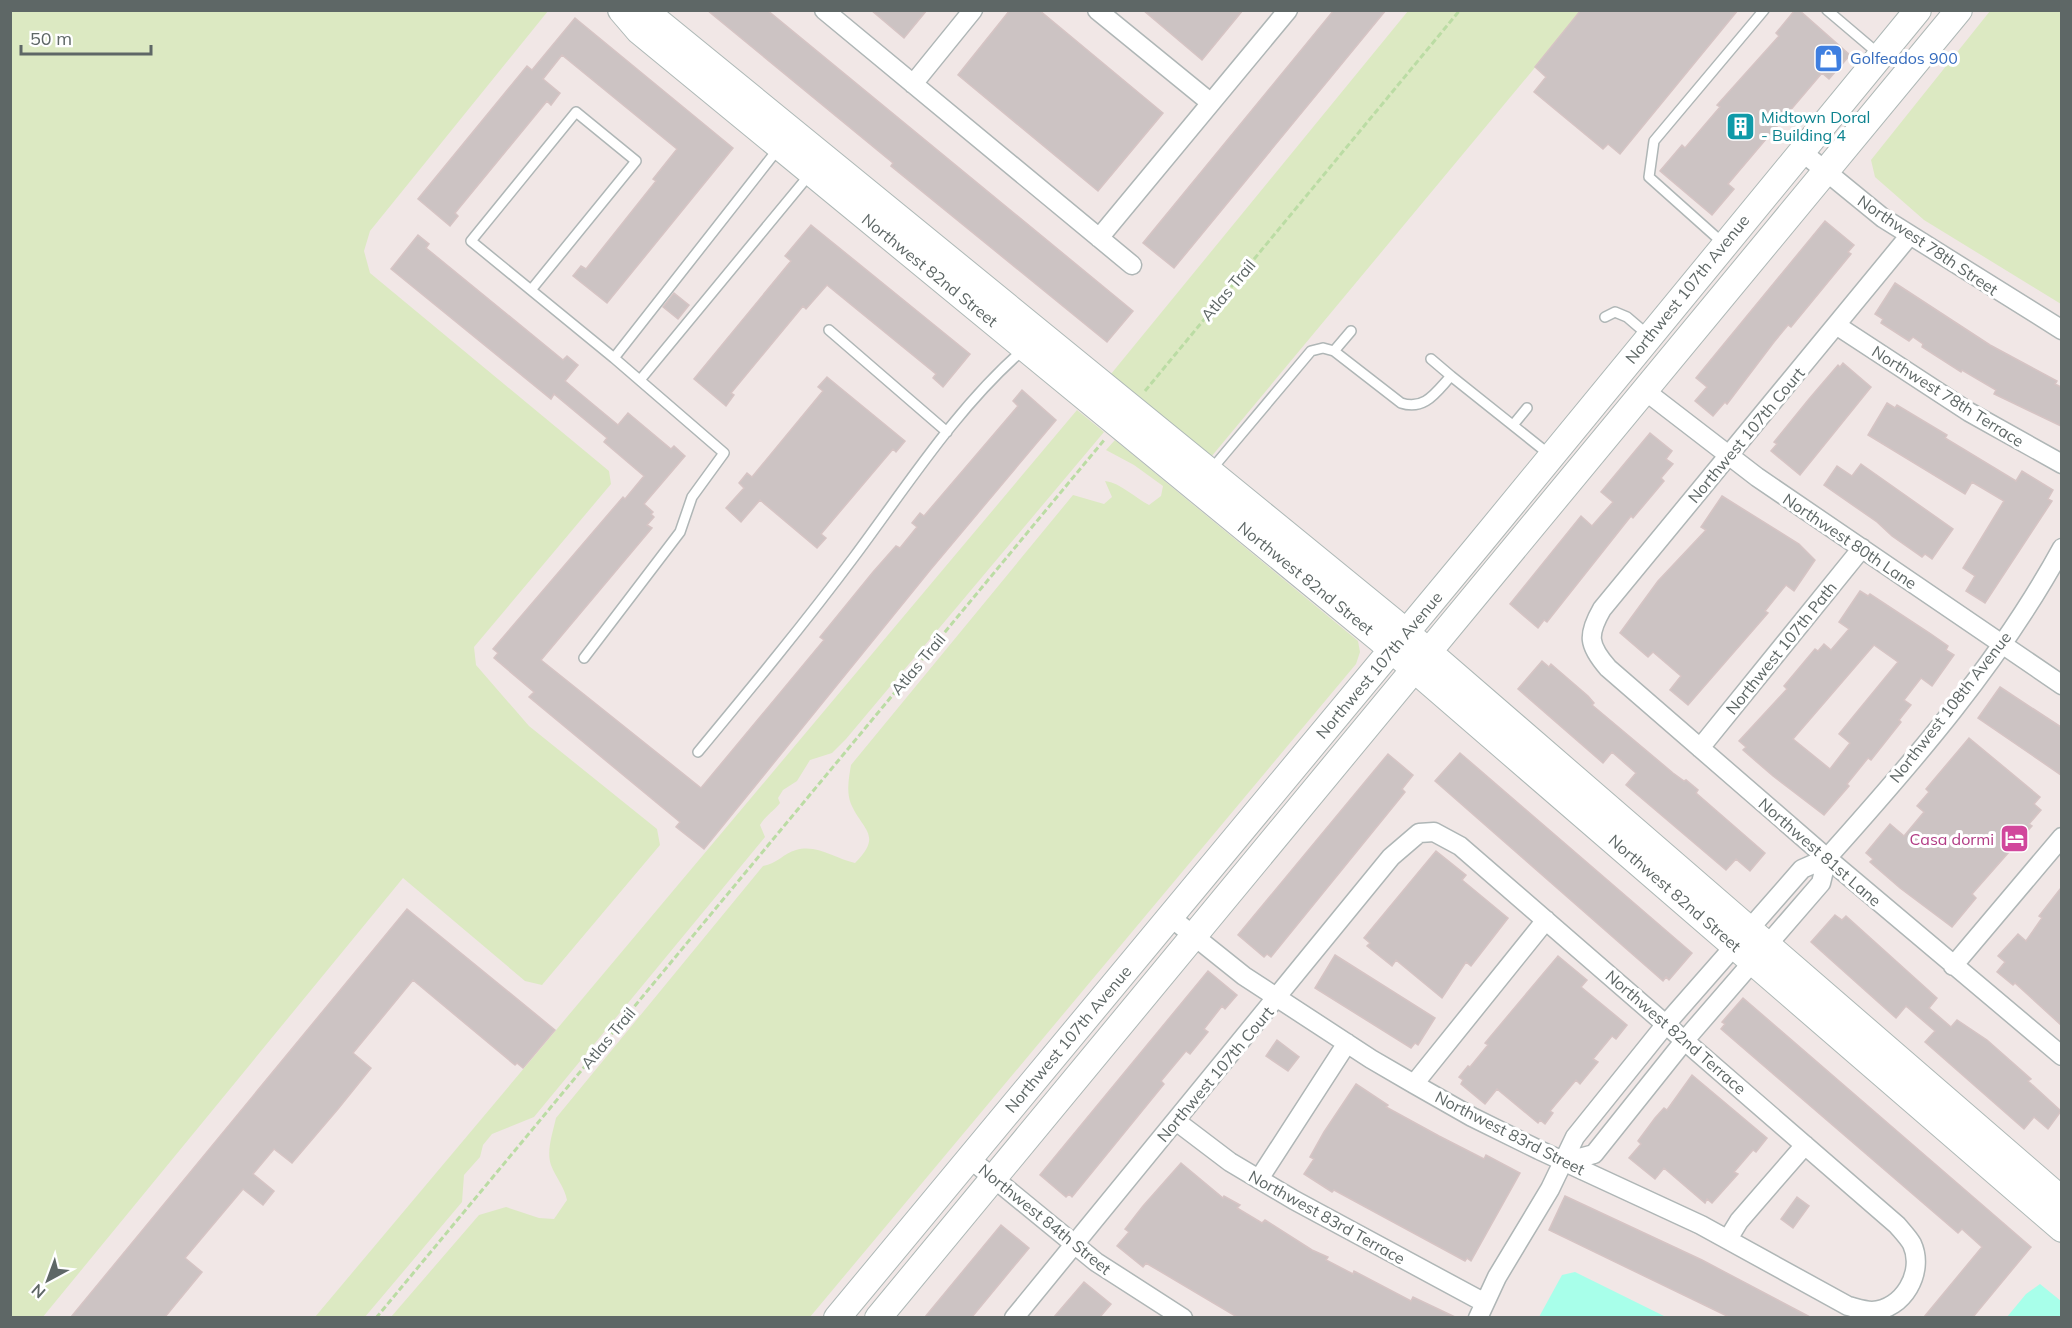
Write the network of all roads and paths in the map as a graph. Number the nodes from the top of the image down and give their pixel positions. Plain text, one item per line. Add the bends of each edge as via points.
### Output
1 (621, 10) edge
2 (644, 10) edge
3 (824, 10) edge
4 (973, 10) edge
5 (1097, 10) edge
6 (1288, 10) edge
7 (1460, 10) edge
8 (1764, 10) edge
9 (1827, 10) edge
10 (1918, 10) edge
11 (1959, 10) edge
12 (1881, 56) junction
13 (913, 84) junction
14 (1211, 103) junction
15 (787, 139) junction
16 (1802, 151) junction
17 (818, 165) junction
18 (1825, 171) junction
19 (1910, 235) junction
20 (1099, 238) junction
21 (1724, 244) junction
22 (1132, 265) dead end
23 (531, 290) junction
24 (1605, 317) dead end
25 (1836, 325) junction
26 (829, 330) dead end
27 (2061, 330) edge
28 (1351, 331) dead end
29 (1649, 335) junction
30 (1026, 348) junction
31 (1334, 351) junction
32 (614, 358) junction
33 (1431, 359) dead end
34 (1451, 376) junction
35 (640, 380) junction
36 (1644, 390) junction
37 (1527, 408) dead end
38 (1124, 416) junction
39 (1513, 425) junction
40 (947, 432) junction
41 (1551, 456) junction
42 (1728, 456) junction
43 (2061, 464) edge
44 (1209, 472) junction
45 (1862, 548) junction
46 (2061, 548) edge
47 (1591, 639) joint
48 (1399, 641) junction
49 (2000, 645) junction
50 (584, 658) dead end
51 (1421, 660) junction
52 (2061, 685) edge
53 (1700, 748) junction
54 (698, 752) dead end
55 (1419, 833) joint
56 (2061, 837) edge
57 (1827, 858) junction
58 (1169, 916) junction
59 (1546, 920) junction
60 (1193, 937) junction
61 (1752, 945) junction
62 (1953, 966) junction
63 (1278, 998) junction
64 (1666, 1024) junction
65 (1685, 1040) junction
66 (1347, 1043) junction
67 (2061, 1056) edge
68 (1414, 1084) junction
69 (1176, 1121) junction
70 (1805, 1145) junction
71 (969, 1158) junction
72 (1565, 1162) junction
73 (994, 1178) junction
74 (1259, 1179) junction
75 (2061, 1200) edge
76 (2061, 1229) edge
77 (1728, 1239) junction
78 (1074, 1244) junction
79 (1481, 1310) edge
80 (1873, 1311) joint
81 (376, 1317) edge
82 (837, 1317) edge
83 (878, 1317) edge
84 (1014, 1317) edge
85 (1183, 1317) edge

1 - 15 main road, Northwest 82nd Street via 639,31
2 - 15 main road, Northwest 82nd Street
3 - 13 street
4 - 13 street
5 - 14 street
6 - 14 street
7 - 38 path, Atlas Trail
8 - 21 lane via 1654,141 1650,159 1649,177
9 - 12 lane
10 - 12 main road, Northwest 107th Avenue
11 - 18 main road, Northwest 107th Avenue
12 - 16 main road, Northwest 107th Avenue
13 - 20 street
14 - 20 street
15 - 17 main road, Northwest 82nd Street
15 - 32 lane
16 - 18 street, Northwest 78th Street
16 - 21 main road, Northwest 107th Avenue
17 - 30 main road, Northwest 82nd Street
17 - 35 lane
17 - 38 main road, Northwest 82nd Street
18 - 19 street, Northwest 78th Street
18 - 36 main road, Northwest 107th Avenue
19 - 25 street, Northwest 107th Court
19 - 27 street, Northwest 78th Street
20 - 22 street
21 - 29 main road, Northwest 107th Avenue
23 - 23 lane via 471,242 576,112 636,160
23 - 32 lane
24 - 29 lane via 1615,312
25 - 42 street, Northwest 107th Court
25 - 43 street, Northwest 78th Terrace via 1969,412
26 - 40 lane
28 - 31 lane
29 - 41 main road, Northwest 107th Avenue
30 - 38 main road, Northwest 82nd Street
30 - 40 lane via 1004,366
31 - 34 lane via 1411,407 1426,403
31 - 44 lane via 1311,351
32 - 35 lane
33 - 34 lane
34 - 39 lane
35 - 50 lane via 724,453 692,497 680,532
36 - 42 street, Northwest 80th Lane
36 - 51 main road, Northwest 107th Avenue
37 - 39 lane
38 - 44 main road, Northwest 82nd Street
38 - 48 main road, Northwest 82nd Street
38 - 81 path, Atlas Trail
39 - 41 lane
40 - 54 lane via 807,620
41 - 48 main road, Northwest 107th Avenue
42 - 45 street, Northwest 80th Lane
42 - 47 street, Northwest 107th Court via 1602,609
44 - 48 main road, Northwest 82nd Street
45 - 49 street, Northwest 80th Lane
45 - 53 street, Northwest 107th Path
46 - 49 street, Northwest 108th Avenue
47 - 53 street, Northwest 81st Lane via 1595,653 1608,668
48 - 51 main road, Northwest 82nd Street
48 - 58 main road, Northwest 107th Avenue
49 - 52 street, Northwest 80th Lane
49 - 57 street, Northwest 108th Avenue via 1937,730
51 - 60 main road, Northwest 107th Avenue
51 - 61 main road, Northwest 82nd Street
53 - 57 street, Northwest 81st Lane
55 - 59 street, Northwest 82nd Terrace via 1434,832 1460,846
55 - 63 street, Northwest 107th Court via 1391,857
56 - 62 street
57 - 61 street, Northwest 108th Avenue via 1802,869
57 - 61 street, Northwest 108th Avenue via 1821,883
57 - 62 street, Northwest 81st Lane
58 - 60 street, Northwest 83rd Street
58 - 71 main road, Northwest 107th Avenue
59 - 64 street, Northwest 82nd Terrace
59 - 68 street
60 - 63 street, Northwest 83rd Street
60 - 73 main road, Northwest 107th Avenue
61 - 64 street, Northwest 108th Avenue
61 - 65 street, Northwest 108th Avenue
61 - 75 main road, Northwest 82nd Street
61 - 76 main road, Northwest 82nd Street
62 - 67 street, Northwest 81st Lane
63 - 66 street, Northwest 83rd Street
63 - 69 street, Northwest 107th Court
64 - 65 street, Northwest 82nd Terrace
64 - 72 street, Northwest 108th Avenue via 1575,1137
65 - 70 street, Northwest 82nd Terrace
65 - 72 street, Northwest 108th Avenue via 1594,1154
66 - 68 street, Northwest 83rd Street
66 - 74 street
68 - 72 street, Northwest 83rd Street
69 - 74 street, Northwest 83rd Terrace
69 - 78 street, Northwest 107th Court
70 - 77 street
70 - 80 street, Northwest 82nd Terrace via 1897,1225 1912,1244 1915,1268 1909,1290 1894,1304
71 - 73 street, Northwest 84th Street
71 - 82 main road, Northwest 107th Avenue
72 - 77 street, Northwest 83rd Street
72 - 79 street, Northwest 108th Avenue
73 - 78 street, Northwest 84th Street
73 - 83 main road, Northwest 107th Avenue
74 - 79 street, Northwest 83rd Terrace
77 - 80 street, Northwest 83rd Street via 1848,1306
78 - 84 street, Northwest 107th Court
78 - 85 street, Northwest 84th Street

